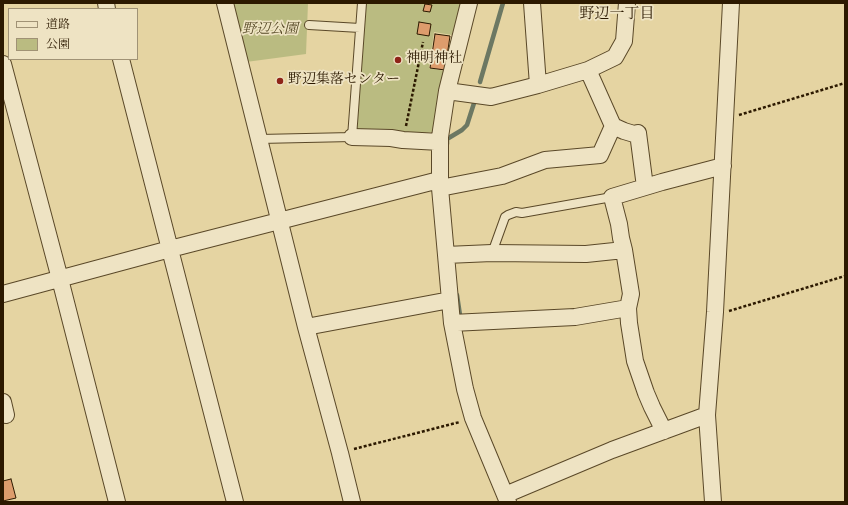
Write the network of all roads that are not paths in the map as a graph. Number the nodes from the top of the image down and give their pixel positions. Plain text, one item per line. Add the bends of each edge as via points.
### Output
1 (225, 3) edge
2 (362, 3) edge
3 (468, 3) edge
4 (532, 3) edge
5 (627, 3) edge
6 (731, 3) edge
7 (309, 25) dead end
8 (360, 28) junction
9 (120, 60) edge
10 (3, 64) edge
11 (588, 70) junction
12 (538, 85) junction
13 (447, 91) junction
14 (613, 126) junction
15 (352, 137) junction
16 (259, 139) junction
17 (440, 142) junction
18 (723, 166) junction
19 (440, 184) junction
20 (645, 187) junction
21 (612, 197) junction
22 (280, 222) junction
23 (170, 250) junction
24 (624, 250) junction
25 (492, 253) junction
26 (446, 255) junction
27 (60, 279) junction
28 (3, 294) edge
29 (450, 300) junction
30 (628, 308) junction
31 (452, 323) junction
32 (306, 327) junction
33 (707, 415) junction
34 (664, 431) junction
35 (507, 498) edge
36 (117, 502) edge
37 (235, 502) edge
38 (352, 502) edge
39 (713, 502) edge

1 - 16 street
2 - 8 lane
3 - 13 street
4 - 12 street
5 - 11 street via 624,41 615,57
6 - 18 street
7 - 8 lane
8 - 15 lane
9 - 23 street
10 - 27 street
11 - 12 street
11 - 14 street
12 - 13 street via 491,97
13 - 17 street
14 - 19 street via 600,155 545,160 502,176
14 - 20 street via 629,133 638,133
15 - 16 lane
15 - 17 street
16 - 22 street
17 - 19 street
18 - 20 street
18 - 33 street
19 - 22 street
19 - 26 street
20 - 21 street
21 - 24 street
21 - 25 lane via 508,215
22 - 23 street
22 - 32 street
23 - 27 street
23 - 37 street
24 - 25 street via 586,254
24 - 30 street via 631,294
25 - 26 street
26 - 29 street
27 - 28 street
27 - 36 street
29 - 31 street
29 - 32 street
30 - 31 street via 575,316
30 - 34 street via 635,361 646,393
31 - 35 street via 464,389 473,418
32 - 38 street
33 - 34 street
33 - 39 street
34 - 35 street via 573,466

